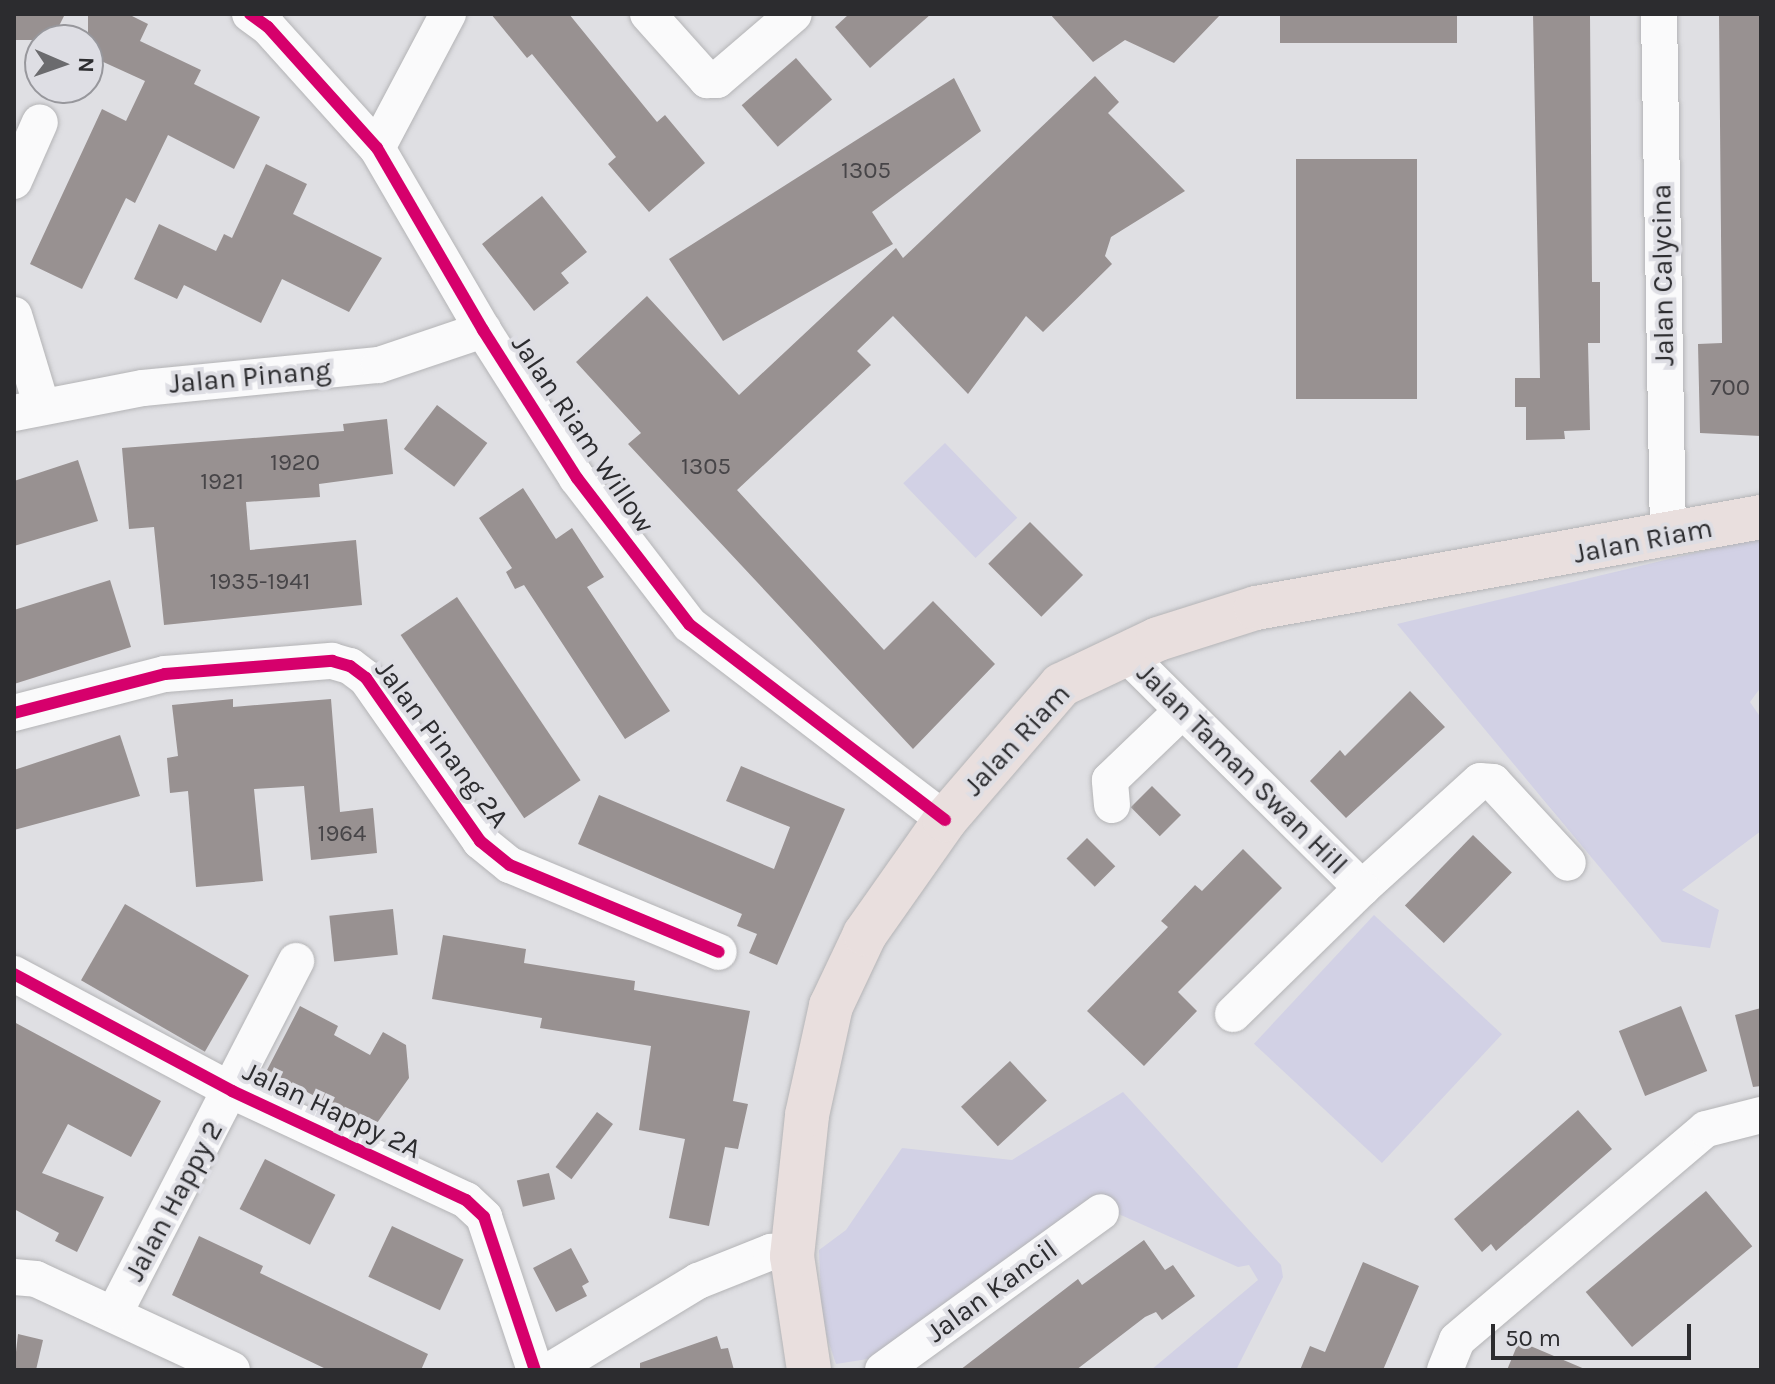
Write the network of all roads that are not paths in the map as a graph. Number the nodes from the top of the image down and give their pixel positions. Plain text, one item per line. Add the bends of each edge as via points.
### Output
1 (250, 14) edge
2 (448, 14) edge
3 (648, 14) edge
4 (794, 14) edge
5 (1659, 14) edge
6 (40, 122) dead end
7 (377, 148) junction
8 (14, 181) edge
9 (14, 315) edge
10 (483, 330) junction
11 (28, 408) edge
12 (1761, 517) edge
13 (1668, 536) junction
14 (1125, 653) junction
15 (1182, 711) junction
16 (14, 713) edge
17 (1112, 805) dead end
18 (945, 820) junction
19 (1568, 863) dead end
20 (1362, 888) junction
21 (719, 952) dead end
22 (296, 961) dead end
23 (14, 974) edge
24 (1233, 1014) dead end
25 (232, 1091) junction
26 (1761, 1115) edge
27 (1101, 1212) dead end
28 (792, 1256) junction
29 (14, 1277) edge
30 (115, 1312) junction
31 (232, 1370) edge
32 (535, 1370) edge
33 (551, 1370) edge
34 (809, 1370) edge
35 (883, 1370) edge
36 (1445, 1370) edge

1 - 7 street, Jalan Riam Willow via 268,27
2 - 7 street
3 - 4 street via 707,80 717,80
5 - 13 street, Jalan Calycina
6 - 8 street
7 - 10 street, Jalan Riam Willow
9 - 11 street
10 - 11 street, Jalan Pinang via 379,365 143,388
10 - 18 street, Jalan Riam Willow via 577,478 690,625
12 - 13 main road, Jalan Riam
13 - 14 main road, Jalan Riam via 1256,608 1200,623
14 - 15 street, Jalan Taman Swan Hill
14 - 18 main road, Jalan Riam via 1061,685
15 - 17 street via 1110,780
15 - 20 street, Jalan Taman Swan Hill
16 - 21 street, Jalan Pinang 2A via 165,674 332,661 350,666 366,678 472,830 510,865
18 - 28 main road, Jalan Riam via 865,934 831,1006 807,1115
19 - 20 street, Jalan Taman Swan Hill via 1493,782 1480,781
20 - 24 street
22 - 25 street, Jalan Happy 2
23 - 25 street, Jalan Happy 2A
25 - 30 street, Jalan Happy 2
25 - 32 street, Jalan Happy 2A via 466,1200 484,1217
26 - 36 street via 1706,1129 1457,1340
27 - 35 street, Jalan Kancil
28 - 33 street via 771,1252 698,1281
28 - 34 main road, Jalan Riam
29 - 30 street via 36,1279
30 - 31 street

